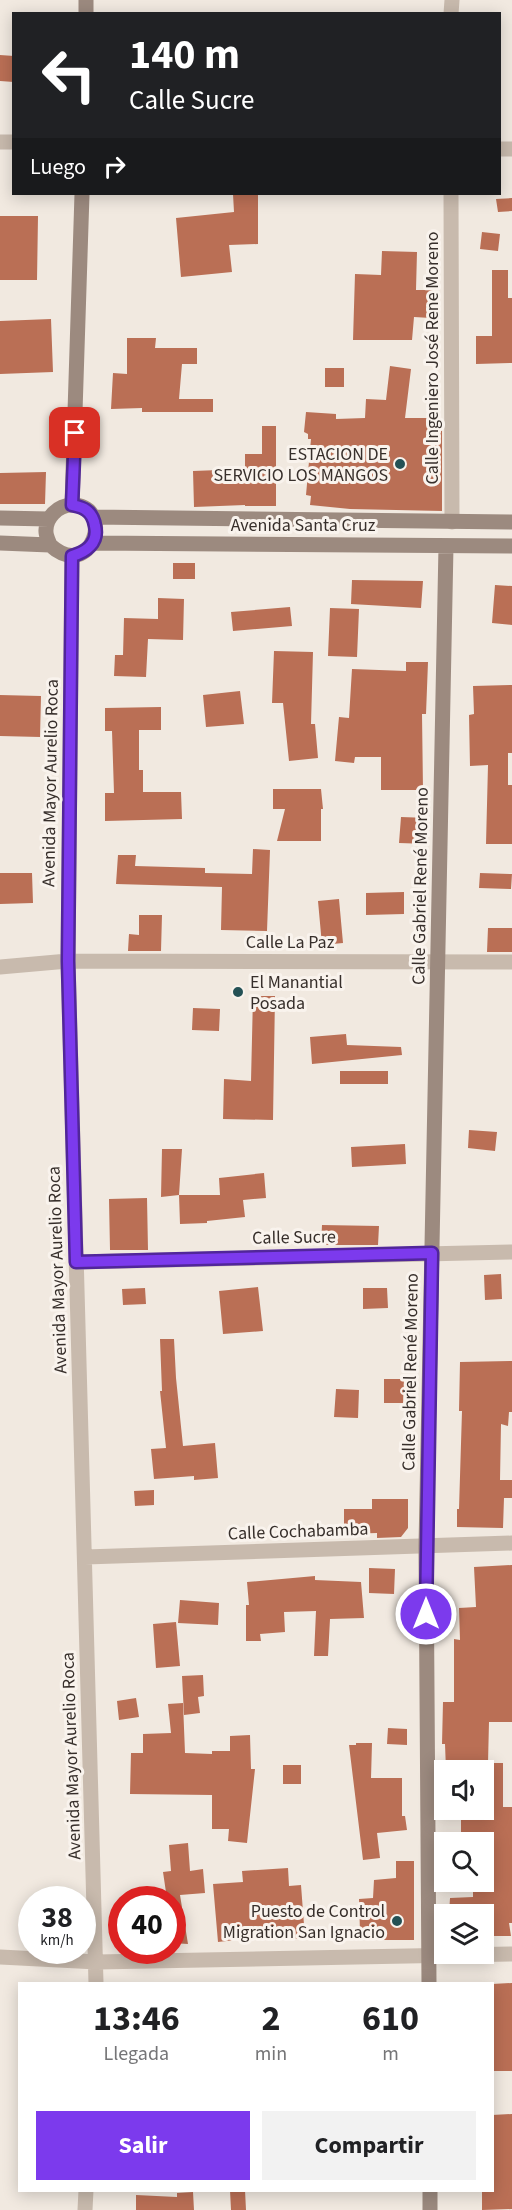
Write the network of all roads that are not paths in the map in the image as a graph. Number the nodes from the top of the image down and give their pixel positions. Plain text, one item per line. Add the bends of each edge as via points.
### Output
1 (82, 195) edge
2 (451, 195) edge
3 (72, 505) junction
4 (93, 517) junction
5 (0, 518) edge
6 (49, 519) junction
7 (452, 522) junction
8 (512, 522) edge
9 (0, 543) edge
10 (93, 543) junction
11 (50, 545) junction
12 (446, 546) junction
13 (512, 546) edge
14 (72, 556) junction
15 (68, 961) junction
16 (438, 962) junction
17 (512, 962) edge
18 (0, 967) edge
19 (512, 1252) edge
20 (432, 1253) junction
21 (76, 1262) junction
22 (512, 1543) edge
23 (426, 1546) junction
24 (85, 1557) junction
25 (512, 1954) edge
26 (428, 1955) junction
27 (0, 1957) edge
28 (97, 1962) junction
29 (96, 1982) edge
30 (429, 1982) edge
31 (86, 2192) edge
32 (430, 2192) edge
33 (86, 2210) edge
34 (430, 2210) edge

1 - 3 street
2 - 7 street, Calle Ingeniero José Rene Moreno
3 - 4 street, Avenida Santa Cruz
3 - 6 street via 58,509
4 - 7 street, Avenida Santa Cruz
4 - 10 street via 97,532
5 - 6 street
6 - 11 street via 46,532
7 - 8 street, Avenida Santa Cruz
9 - 11 street
10 - 12 street, Avenida Santa Cruz
10 - 14 street via 83,553
11 - 14 street via 59,553
12 - 13 street, Avenida Santa Cruz
12 - 16 street, Calle Gabriel René Moreno
14 - 15 street, Avenida Mayor Aurelio Roca
15 - 16 street, Calle La Paz
15 - 18 street, Calle La Paz
15 - 21 street, Avenida Mayor Aurelio Roca
16 - 17 street, Calle La Paz
16 - 20 street, Calle Gabriel René Moreno
19 - 20 street, Calle Sucre
20 - 21 street, Calle Sucre
20 - 23 street, Calle Gabriel René Moreno
21 - 24 street, Avenida Mayor Aurelio Roca
22 - 23 street, Calle Cochabamba
23 - 24 street, Calle Cochabamba
23 - 26 street, Calle Gabriel René Moreno
24 - 28 street, Avenida Mayor Aurelio Roca
25 - 26 street
26 - 28 street
26 - 30 street, Calle Gabriel René Moreno
27 - 28 street
28 - 29 street, Avenida Mayor Aurelio Roca
31 - 33 street
32 - 34 street

